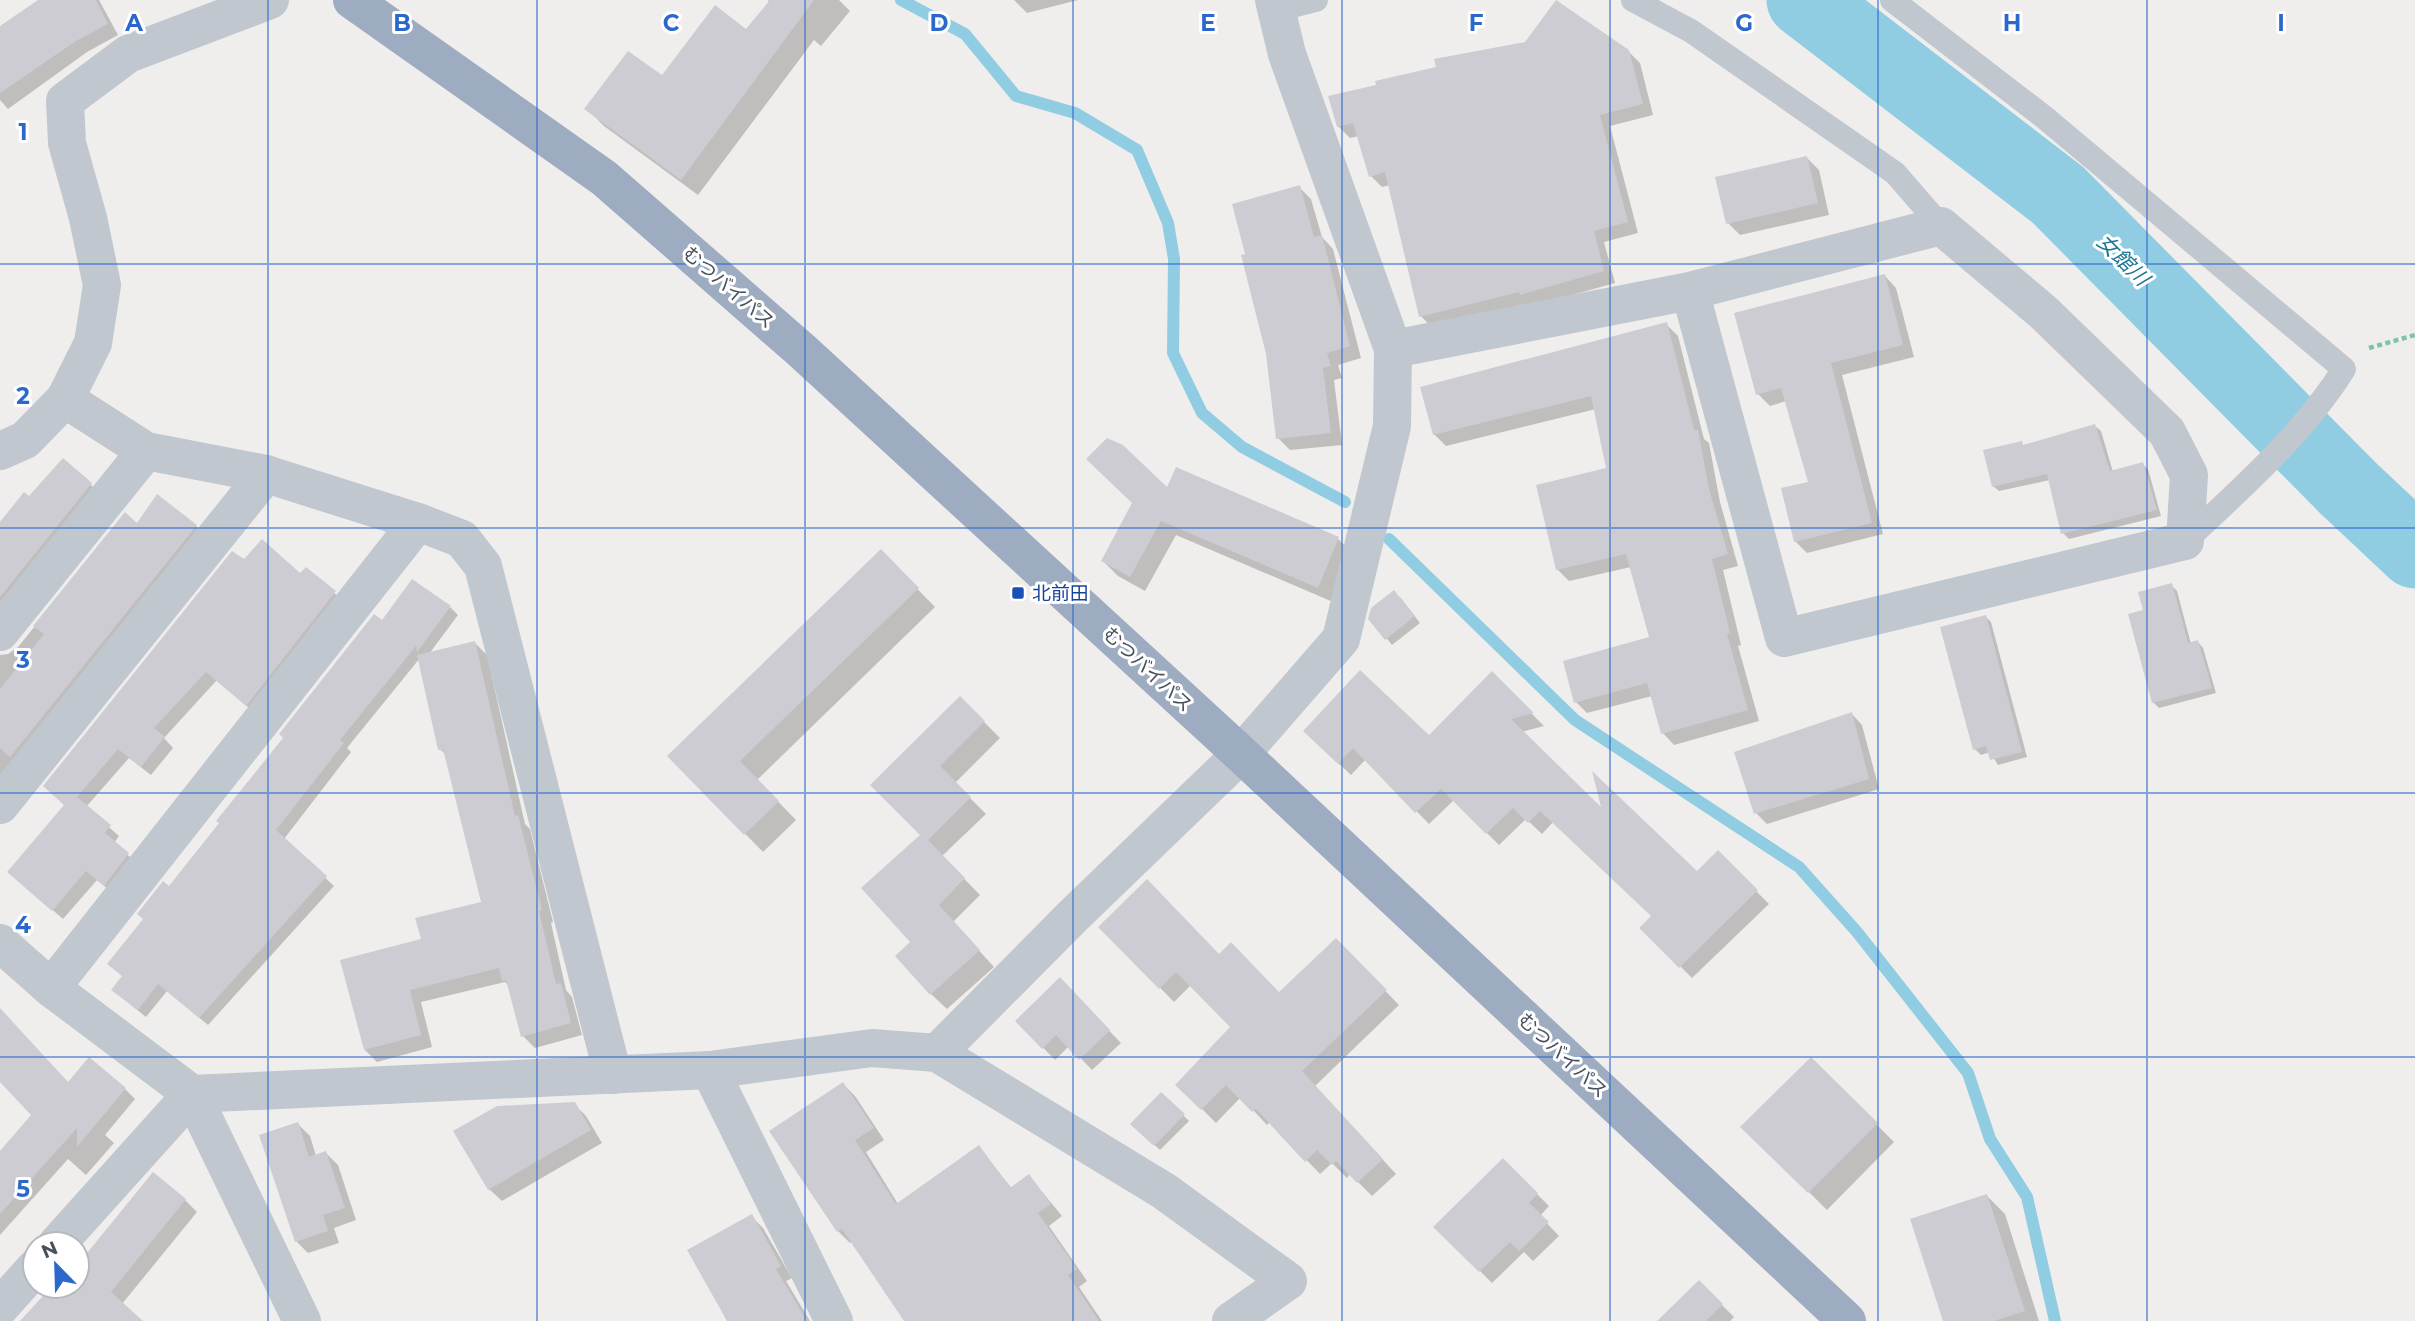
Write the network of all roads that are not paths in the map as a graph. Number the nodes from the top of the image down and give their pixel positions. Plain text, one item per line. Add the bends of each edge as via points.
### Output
1 (270, 0) edge
2 (352, 0) edge
3 (1316, 0) edge
4 (1633, 0) edge
5 (1892, 0) edge
6 (1275, 5) edge
7 (1941, 226) junction
8 (1690, 290) junction
9 (1393, 349) junction
10 (65, 399) junction
11 (0, 451) edge
12 (146, 451) junction
13 (266, 474) junction
14 (418, 522) junction
15 (2185, 541) junction
16 (0, 632) edge
17 (1241, 754) junction
18 (0, 805) edge
19 (0, 943) edge
20 (51, 988) junction
21 (937, 1053) junction
22 (710, 1070) junction
23 (613, 1075) junction
24 (192, 1094) junction
25 (70, 1230) edge
26 (21, 1284) edge
27 (0, 1307) edge
28 (302, 1321) edge
29 (834, 1321) edge
30 (1231, 1321) edge
31 (1847, 1321) edge

1 - 10 street via 128,54 65,101 67,143 102,285 93,343
2 - 17 highway, むつバイパス via 604,177 801,350
3 - 6 lane
4 - 7 lane via 1691,31 1895,173
5 - 15 lane via 2044,117 2344,369 2329,394 2246,484
6 - 9 street via 1287,54
7 - 8 street
7 - 15 street via 2043,312 2167,432 2189,475
8 - 9 street
8 - 15 street via 1784,638
9 - 17 street via 1392,426 1341,639
10 - 11 street via 25,440
10 - 12 street
12 - 13 street
12 - 16 street
13 - 14 street
13 - 18 street
14 - 20 street
14 - 23 street via 462,539 483,566
17 - 21 street
17 - 31 highway, むつバイパス
19 - 20 street
20 - 24 street
21 - 22 street via 872,1048
21 - 30 street via 1164,1191 1288,1280
22 - 23 street
22 - 29 street
23 - 24 street
24 - 25 street
24 - 28 street
26 - 27 street

